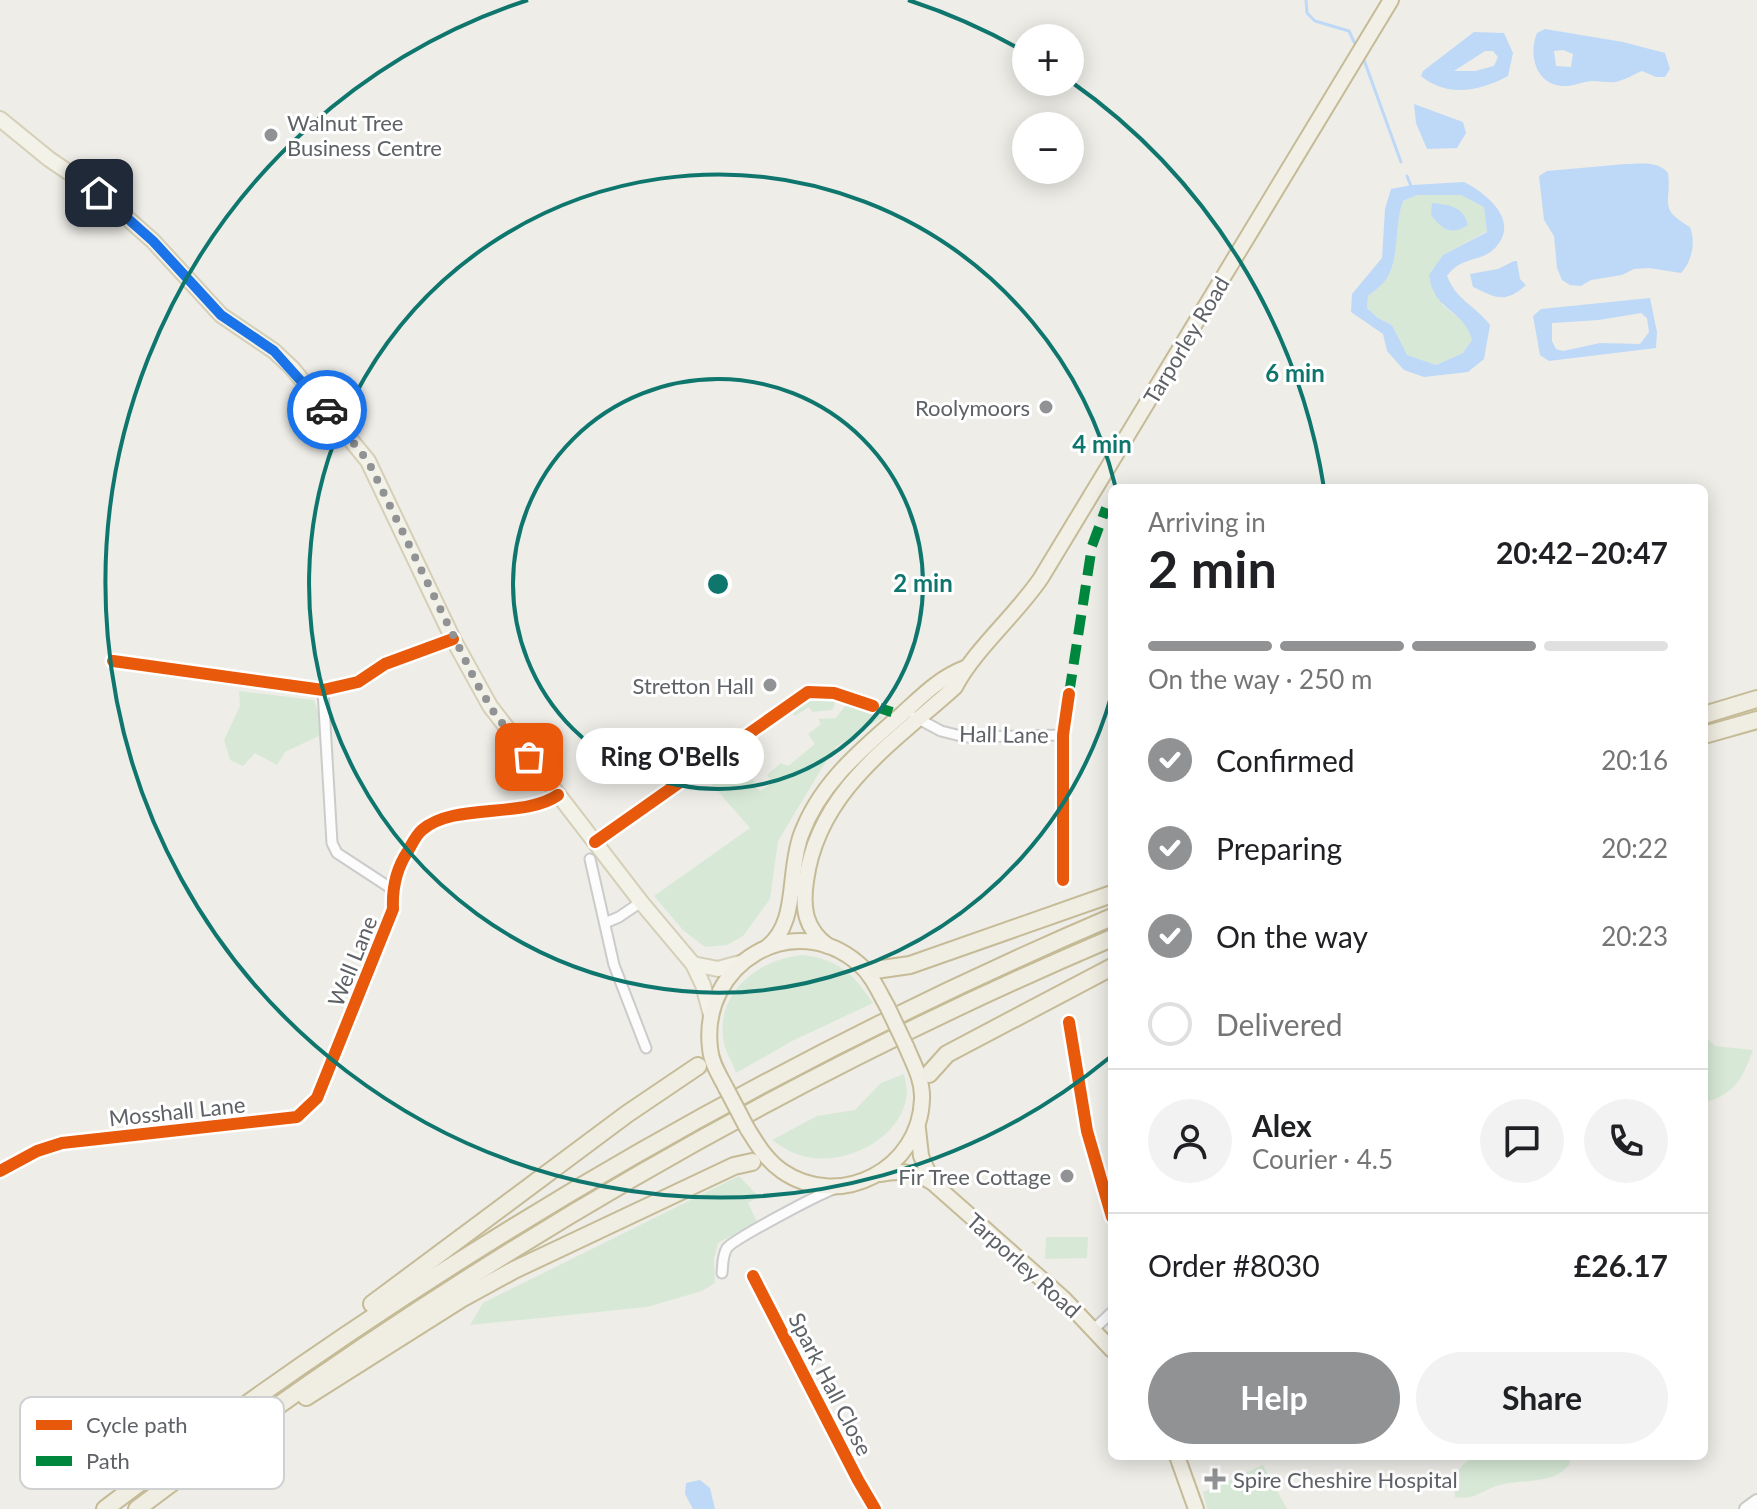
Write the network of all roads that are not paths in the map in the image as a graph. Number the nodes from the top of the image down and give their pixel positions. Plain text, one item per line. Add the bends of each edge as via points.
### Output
1 (1391, 0) edge
2 (0, 119) edge
3 (453, 639) junction
4 (113, 661) dead end
5 (965, 668) junction
6 (323, 690) junction
7 (1069, 694) dead end
8 (1757, 699) edge
9 (873, 706) dead end
10 (1708, 714) edge
11 (901, 715) junction
12 (921, 718) junction
13 (1757, 720) edge
14 (1708, 734) edge
15 (1063, 735) junction
16 (558, 795) junction
17 (595, 842) junction
18 (590, 859) dead end
19 (1063, 880) dead end
20 (392, 889) junction
21 (1108, 895) edge
22 (641, 902) junction
23 (1108, 919) edge
24 (605, 923) junction
25 (1108, 940) edge
26 (828, 946) junction
27 (766, 948) junction
28 (740, 963) junction
29 (693, 964) junction
30 (868, 967) junction
31 (1108, 969) edge
32 (711, 1015) junction
33 (1069, 1022) dead end
34 (646, 1048) dead end
35 (710, 1048) junction
36 (331, 1061) joint
37 (698, 1066) joint
38 (925, 1082) junction
39 (918, 1128) junction
40 (752, 1162) joint
41 (777, 1167) junction
42 (0, 1171) edge
43 (877, 1175) junction
44 (797, 1179) junction
45 (933, 1183) junction
46 (841, 1186) junction
47 (1108, 1203) edge
48 (797, 1206) junction
49 (722, 1273) dead end
50 (753, 1276) dead end
51 (1108, 1316) edge
52 (1094, 1329) junction
53 (1108, 1345) edge
54 (288, 1374) junction
55 (256, 1397) edge
56 (284, 1401) edge
57 (284, 1407) edge
58 (1178, 1460) edge
59 (131, 1489) edge
60 (164, 1489) edge
61 (1757, 1501) edge
62 (105, 1509) edge
63 (137, 1509) edge
64 (875, 1509) edge
65 (1196, 1509) edge
66 (1746, 1509) edge

1 - 5 highway, Tarporley Road via 1057,554 1022,605
2 - 3 main road via 132,221 221,315 292,368 368,461
3 - 6 street via 385,664 358,682
3 - 16 main road via 495,714
4 - 6 street
5 - 11 highway, Tarporley Road via 944,676
5 - 12 highway, Tarporley Road via 955,687
6 - 20 street via 332,843 337,853
7 - 15 street
8 - 10 highway
9 - 17 street via 834,693 808,692
11 - 12 street, Hall Lane
11 - 27 highway, Tarporley Road via 852,758 819,798 797,850 786,924
12 - 15 street, Hall Lane via 941,731 965,737
12 - 26 highway, Tarporley Road via 848,785 819,831 807,871 804,913 812,931
13 - 14 highway
15 - 19 street
16 - 17 main road
16 - 20 street, Well Lane via 431,825 400,862
17 - 22 main road
18 - 24 street
20 - 36 street, Well Lane via 393,909
21 - 30 highway via 910,965
22 - 24 street
22 - 29 main road
23 - 54 highway via 878,1023 681,1127 479,1247
24 - 34 street via 614,965
25 - 56 highway via 884,1042 669,1156 440,1295
26 - 27 highway via 795,942
26 - 30 highway
27 - 28 highway
28 - 29 main road via 718,969
28 - 32 highway via 718,990
29 - 32 main road
30 - 38 highway, bridge
31 - 38 highway via 947,1054
32 - 35 highway
33 - 47 street via 1087,1131
35 - 37 highway
35 - 41 highway, bridge via 747,1128
36 - 42 street, Mosshall Lane via 317,1098 297,1117 62,1143
37 - 54 highway via 458,1239 328,1337
38 - 39 highway
39 - 43 highway via 902,1155
39 - 45 highway, Tarporley Road via 921,1156
40 - 41 highway
40 - 57 highway via 514,1270
41 - 44 highway
43 - 45 highway, Tarporley Road via 904,1171
43 - 46 highway
44 - 46 highway
44 - 48 street
45 - 52 highway, Tarporley Road
46 - 48 street
48 - 49 street via 731,1244
50 - 64 street, Spark Hall Close
51 - 52 street
52 - 53 highway, Tarporley Road
54 - 55 highway
58 - 65 highway
59 - 62 highway
60 - 63 highway
61 - 66 main road

